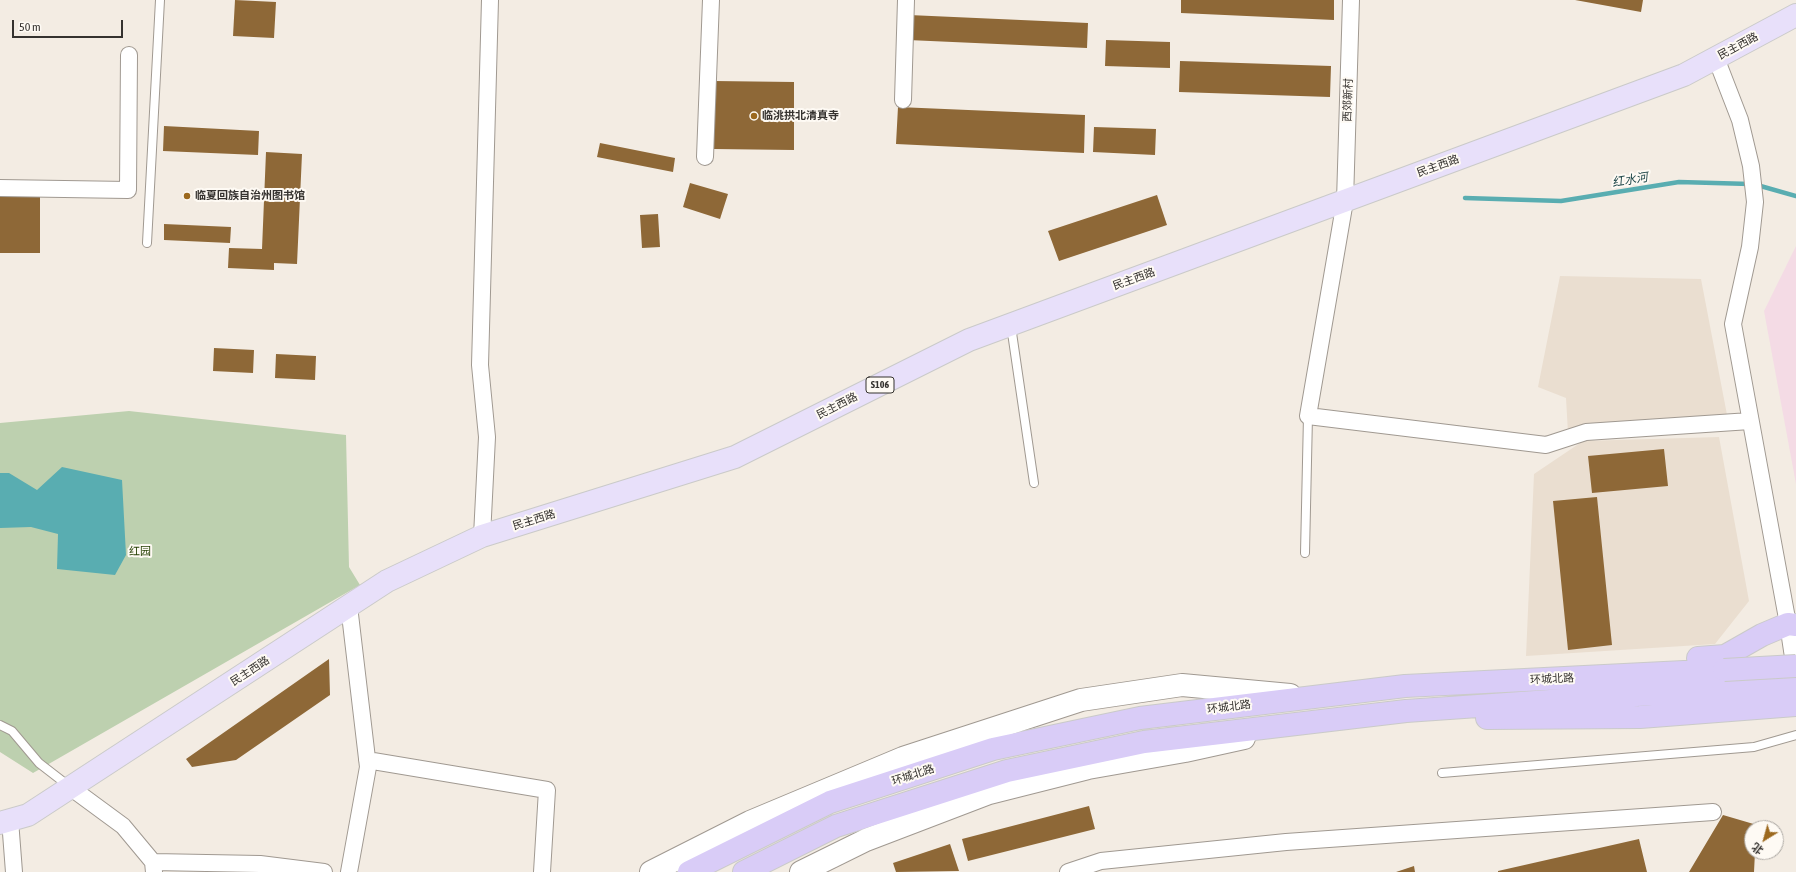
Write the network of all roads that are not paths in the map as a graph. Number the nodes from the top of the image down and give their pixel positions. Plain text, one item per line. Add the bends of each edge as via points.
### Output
1 (160, 0) edge
2 (490, 0) edge
3 (711, 0) edge
4 (906, 0) edge
5 (1351, 0) edge
6 (1796, 15) edge
7 (129, 55) dead end
8 (1716, 58) junction
9 (903, 100) dead end
10 (705, 157) dead end
11 (0, 188) edge
12 (1345, 201) junction
13 (147, 243) dead end
14 (1011, 325) junction
15 (1308, 416) junction
16 (1750, 421) junction
17 (1034, 483) dead end
18 (482, 536) junction
19 (1305, 553) dead end
20 (349, 606) junction
21 (1792, 624) edge
22 (1796, 666) edge
23 (1796, 677) edge
24 (1723, 679) junction
25 (1796, 684) edge
26 (1347, 693) junction
27 (1313, 697) junction
28 (1796, 705) edge
29 (1406, 711) junction
30 (1318, 721) junction
31 (0, 725) edge
32 (1796, 735) edge
33 (367, 760) junction
34 (1442, 773) dead end
35 (70, 787) junction
36 (1713, 812) dead end
37 (5, 822) edge
38 (154, 867) edge
39 (14, 872) edge
40 (324, 872) edge
41 (349, 872) edge
42 (542, 872) edge
43 (651, 872) edge
44 (689, 872) edge
45 (744, 872) edge
46 (801, 872) edge
47 (1068, 872) edge

1 - 13 lane
2 - 18 street via 480,365 487,437
3 - 10 street
4 - 9 street
5 - 12 street, 西郊新村
6 - 8 main road, 民主西路 / S106
7 - 11 street via 128,190
8 - 12 main road, 民主西路 / S106 via 1684,75
8 - 16 street via 1740,120 1751,166 1755,202 1750,247 1733,324
12 - 14 main road, 民主西路 / S106
12 - 15 street, 西郊新村
14 - 17 lane
14 - 18 main road, 民主西路 / S106 via 969,340 735,457
15 - 16 street via 1546,445 1586,432
15 - 19 lane
16 - 21 street
18 - 20 main road, 民主西路 / S106 via 387,581
20 - 33 street
20 - 35 main road, 民主西路 / S106
21 - 23 street
21 - 26 highway via 1762,635 1725,656 1400,677
22 - 24 highway, 环城北路, bridge
24 - 25 highway, 环城北路
24 - 26 highway, 环城北路 via 1405,686
24 - 29 highway, 环城北路
26 - 27 highway, 环城北路
27 - 43 main road via 1182,685 1081,700 903,758 750,822
27 - 44 highway, 环城北路 via 1140,718 993,748 830,802
28 - 29 highway via 1640,717 1500,719
29 - 30 highway, 环城北路
30 - 45 highway, 环城北路 via 1144,742 1007,770 836,826
30 - 46 main road via 1185,752 1088,768 989,793 866,840
31 - 35 lane via 12,731 39,763
32 - 34 lane via 1754,747
33 - 41 street
33 - 42 street via 547,790
35 - 37 main road, 民主西路 / S106 via 28,815
35 - 38 street via 123,826
36 - 47 street via 1286,842 1101,861
37 - 39 street
38 - 40 street via 260,864

